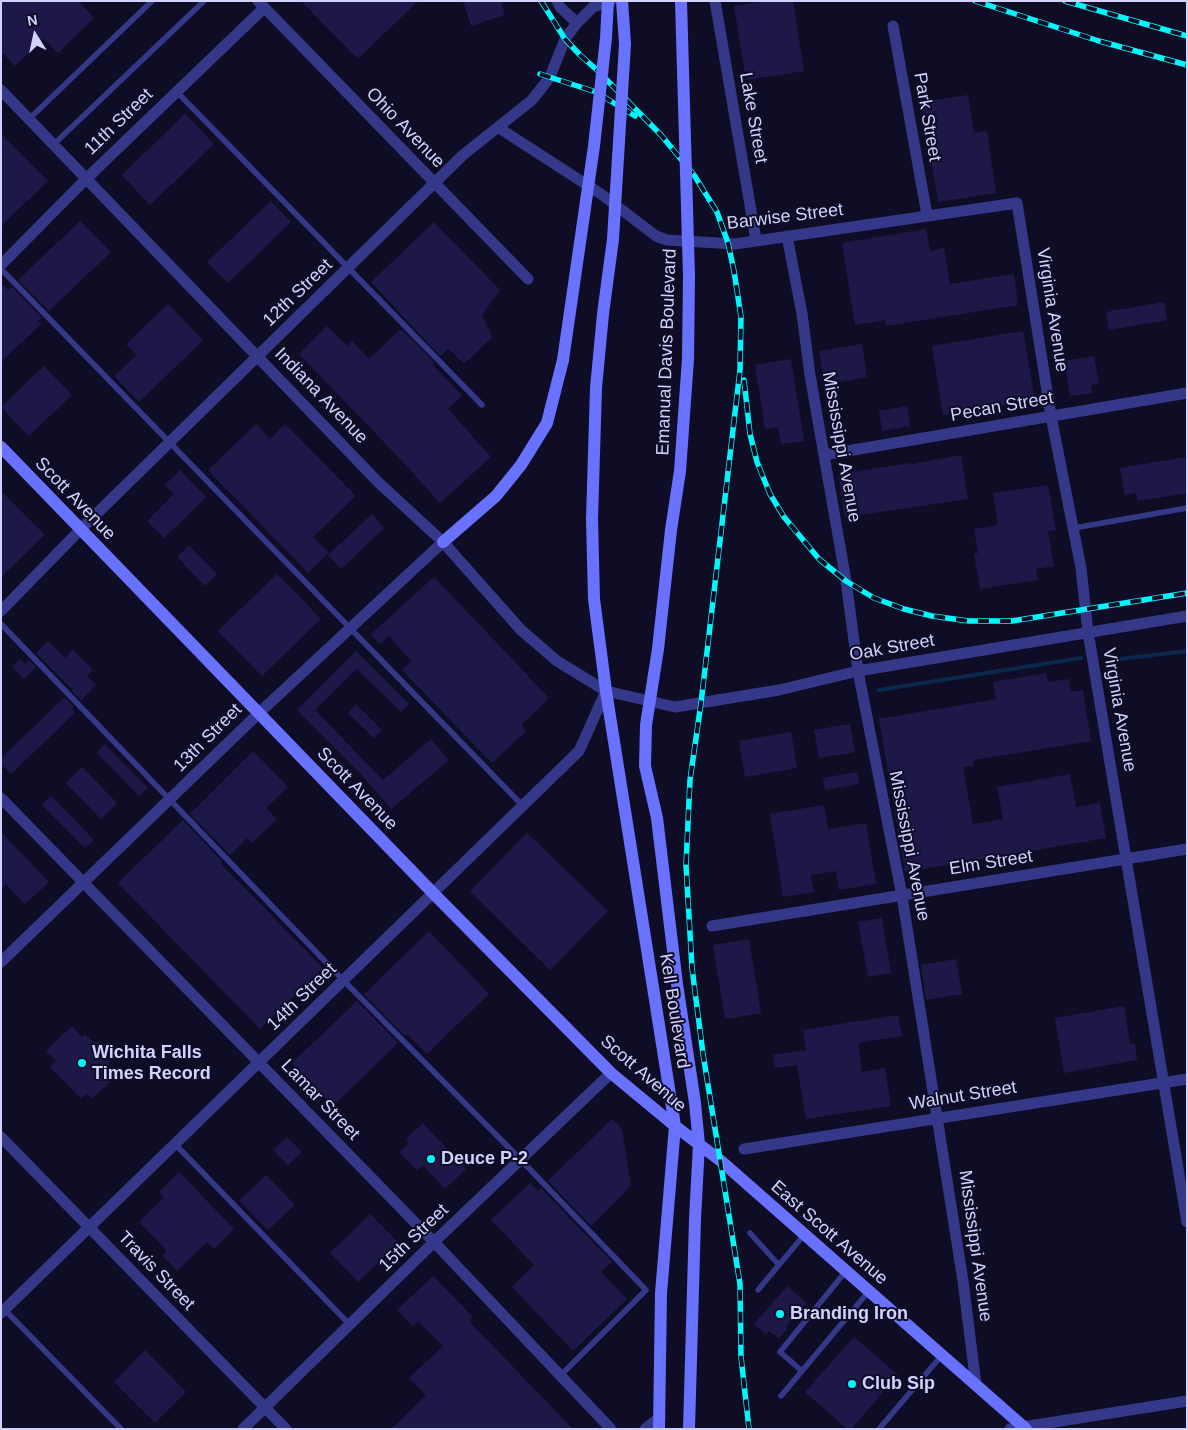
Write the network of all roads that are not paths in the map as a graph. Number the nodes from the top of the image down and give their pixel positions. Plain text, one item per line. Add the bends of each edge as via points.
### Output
1 (152, 1) edge
2 (204, 1) edge
3 (557, 1) edge
4 (609, 1) edge
5 (622, 1) edge
6 (681, 1) edge
7 (714, 1) edge
8 (261, 4) edge
9 (577, 23) junction
10 (894, 26) dead end
11 (1, 90) edge
12 (176, 91) junction
13 (29, 119) junction
14 (499, 128) junction
15 (54, 144) junction
16 (87, 178) junction
17 (435, 184) junction
18 (1017, 203) joint
19 (927, 215) junction
20 (787, 236) junction
21 (756, 240) junction
22 (1, 265) edge
23 (348, 268) junction
24 (1, 269) edge
25 (528, 279) dead end
26 (258, 357) junction
27 (1187, 393) edge
28 (482, 405) dead end
29 (1051, 416) junction
30 (170, 443) junction
31 (1, 447) edge
32 (824, 456) junction
33 (1187, 508) edge
34 (1074, 528) junction
35 (81, 529) junction
36 (443, 542) junction
37 (1, 611) edge
38 (1187, 616) edge
39 (1, 624) edge
40 (350, 628) junction
41 (1088, 632) junction
42 (858, 671) junction
43 (606, 692) junction
44 (650, 701) junction
45 (259, 713) junction
46 (1, 798) edge
47 (170, 800) junction
48 (523, 806) junction
49 (1187, 848) edge
50 (1126, 859) junction
51 (84, 882) junction
52 (434, 893) junction
53 (902, 896) junction
54 (712, 926) dead end
55 (1, 962) edge
56 (344, 981) junction
57 (259, 1062) junction
58 (611, 1073) junction
59 (1187, 1078) edge
60 (1164, 1082) junction
61 (937, 1118) junction
62 (675, 1126) junction
63 (1, 1137) edge
64 (175, 1144) junction
65 (699, 1144) junction
66 (744, 1149) dead end
67 (521, 1160) junction
68 (1187, 1222) edge
69 (89, 1228) junction
70 (750, 1234) dead end
71 (804, 1235) junction
72 (434, 1242) junction
73 (780, 1264) junction
74 (846, 1271) junction
75 (758, 1290) dead end
76 (869, 1292) junction
77 (2, 1309) edge
78 (350, 1325) junction
79 (942, 1355) junction
80 (802, 1371) junction
81 (561, 1375) junction
82 (976, 1385) junction
83 (781, 1396) dead end
84 (1187, 1401) edge
85 (266, 1408) junction
86 (659, 1423) edge
87 (611, 1428) edge
88 (1025, 1428) edge
89 (121, 1429) edge
90 (243, 1429) edge
91 (286, 1429) edge
92 (645, 1429) edge
93 (689, 1429) edge
94 (879, 1429) edge
95 (1010, 1429) edge

1 - 13 lane
2 - 15 lane
3 - 9 street
4 - 9 street, 12th Street via 593,7
4 - 36 main road, bridge via 594,146 564,360 547,423 521,465 496,496
5 - 43 main road, bridge via 625,44 613,239 596,388 592,519 594,599
6 - 44 main road, Emanual Davis Boulevard, bridge via 689,276 688,359 680,471
7 - 21 street, Lake Street
8 - 12 street, 11th Street
8 - 17 street, Ohio Avenue
9 - 14 street, 12th Street via 564,39 550,78 532,100
10 - 19 street, Park Street
11 - 13 street, Indiana Avenue
12 - 16 street, 11th Street
12 - 23 lane
13 - 15 street, Indiana Avenue
14 - 17 street, 12th Street via 463,155
14 - 21 street, Barwise Street via 601,194 656,236 667,240 735,244
15 - 16 street, Indiana Avenue
16 - 22 street, 11th Street
16 - 26 street, Indiana Avenue
17 - 23 street, 12th Street
17 - 25 street, Ohio Avenue
18 - 19 street, Barwise Street
18 - 29 street, Virginia Avenue
19 - 20 street, Barwise Street
20 - 21 street, Barwise Street
20 - 32 street, Mississippi Avenue
23 - 26 street, 12th Street
23 - 28 lane
24 - 30 lane
26 - 30 street, 12th Street
26 - 36 street, Indiana Avenue via 378,482
27 - 29 street, Pecan Street
29 - 32 street, Pecan Street
29 - 34 street, Virginia Avenue
30 - 35 street, 12th Street
30 - 40 lane
31 - 35 main road, Scott Avenue
32 - 42 street, Mississippi Avenue
33 - 34 lane
34 - 41 street, Virginia Avenue
35 - 37 street, 12th Street
35 - 45 main road, Scott Avenue
36 - 40 street, 13th Street
36 - 43 street, Indiana Avenue via 521,630 557,661
38 - 41 street, Oak Street
39 - 47 lane
40 - 45 street, 13th Street
40 - 48 lane
41 - 42 street, Oak Street
41 - 50 street, Virginia Avenue
42 - 44 street, Oak Street via 779,690 675,707
42 - 53 street, Mississippi Avenue
43 - 44 street, Oak Street
43 - 48 street, 14th Street via 579,751
43 - 62 main road, Kell Boulevard
44 - 65 main road, Kell Boulevard via 645,766 657,818
45 - 47 street, 13th Street
45 - 52 main road, Scott Avenue
46 - 51 street, Lamar Street
47 - 51 street, 13th Street
47 - 56 lane
48 - 52 street, 14th Street
49 - 50 street, Elm Street
50 - 53 street, Elm Street
50 - 60 street, Virginia Avenue
51 - 55 street, 13th Street
51 - 57 street, Lamar Street
52 - 56 street, 14th Street
52 - 58 main road, Scott Avenue
53 - 54 street, Elm Street
53 - 61 street, Mississippi Avenue
56 - 57 street, 14th Street
56 - 67 lane
57 - 64 street, 14th Street
57 - 72 street, Lamar Street
58 - 62 main road, Scott Avenue
58 - 67 street, 15th Street
59 - 60 street, Walnut Street
60 - 61 street, Walnut Street
60 - 68 street, Virginia Avenue
61 - 66 street, Walnut Street
61 - 82 street, Mississippi Avenue
62 - 65 main road, Scott Avenue
62 - 86 main road, Kell Boulevard via 662,1293
63 - 69 street, Travis Street
64 - 69 street, 14th Street
64 - 78 lane
65 - 71 main road, East Scott Avenue
65 - 93 main road, Kell Boulevard
67 - 72 street, 15th Street
67 - 81 lane via 646,1290
69 - 77 street, 14th Street
69 - 85 street, Travis Street
70 - 73 lane
71 - 73 lane
71 - 74 main road, East Scott Avenue
72 - 78 street, 15th Street
72 - 81 street, Lamar Street
73 - 75 lane
74 - 76 main road, East Scott Avenue
74 - 80 lane via 780,1352
76 - 79 main road, East Scott Avenue
76 - 80 lane
77 - 89 lane
78 - 85 street, 15th Street
79 - 82 main road, East Scott Avenue
79 - 94 lane
80 - 83 lane
81 - 87 street, Lamar Street
82 - 88 main road, East Scott Avenue
84 - 88 street
85 - 90 street, 15th Street
85 - 91 street, Travis Street
86 - 92 street
88 - 95 street

